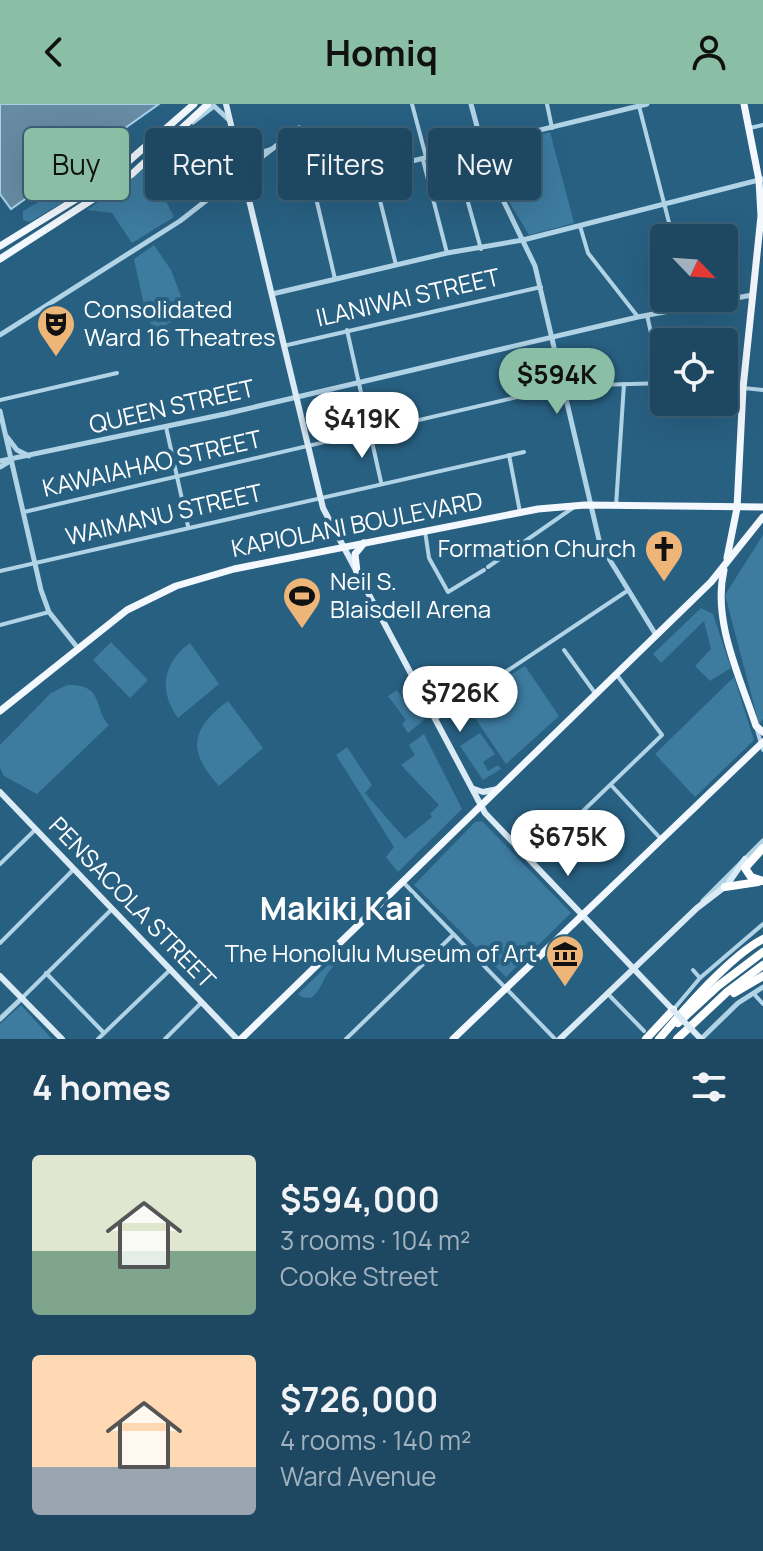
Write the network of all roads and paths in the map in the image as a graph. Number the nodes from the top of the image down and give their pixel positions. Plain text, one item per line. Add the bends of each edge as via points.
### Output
1 (194, 104) edge
2 (208, 104) edge
3 (226, 104) edge
4 (412, 104) edge
5 (471, 104) edge
6 (547, 104) edge
7 (647, 104) edge
8 (744, 104) edge
9 (638, 105) edge
10 (763, 125) edge
11 (182, 128) edge
12 (185, 128) edge
13 (231, 128) edge
14 (232, 128) edge
15 (477, 128) edge
16 (552, 128) junction
17 (750, 128) junction
18 (541, 131) edge
19 (277, 147) joint
20 (262, 151) edge
21 (262, 159) edge
22 (428, 159) edge
23 (145, 160) edge
24 (424, 160) junction
25 (412, 163) edge
26 (761, 179) edge
27 (209, 200) edge
28 (249, 200) edge
29 (317, 200) edge
30 (380, 200) edge
31 (467, 200) edge
32 (502, 200) edge
33 (665, 204) junction
34 (762, 216) edge
35 (670, 224) edge
36 (580, 226) junction
37 (523, 240) junction
38 (0, 246) edge
39 (481, 249) junction
40 (447, 253) junction
41 (0, 259) edge
42 (396, 265) junction
43 (335, 279) junction
44 (541, 287) junction
45 (763, 292) edge
46 (271, 294) junction
47 (753, 295) junction
48 (738, 298) edge
49 (660, 312) edge
50 (647, 315) junction
51 (638, 317) junction
52 (650, 328) edge
53 (347, 330) junction
54 (0, 333) edge
55 (553, 337) junction
56 (283, 346) junction
57 (117, 373) dead end
58 (358, 382) junction
59 (650, 383) edge
60 (624, 384) junction
61 (565, 386) junction
62 (738, 387) edge
63 (743, 388) junction
64 (763, 390) edge
65 (295, 397) junction
66 (0, 400) edge
67 (0, 411) edge
68 (166, 427) junction
69 (369, 432) junction
70 (6, 435) junction
71 (307, 448) junction
72 (524, 452) dead end
73 (509, 455) junction
74 (30, 456) junction
75 (11, 461) junction
76 (0, 464) edge
77 (178, 477) junction
78 (381, 482) junction
79 (318, 497) junction
80 (576, 506) junction
81 (592, 506) junction
82 (616, 507) junction
83 (763, 507) edge
84 (737, 508) junction
85 (24, 512) junction
86 (521, 512) junction
87 (763, 517) edge
88 (188, 526) junction
89 (425, 531) junction
90 (365, 542) junction
91 (343, 545) junction
92 (34, 563) junction
93 (726, 564) junction
94 (0, 571) edge
95 (357, 572) junction
96 (627, 591) junction
97 (49, 612) junction
98 (0, 625) edge
99 (656, 635) junction
100 (77, 647) junction
101 (564, 650) dead end
102 (616, 674) junction
103 (596, 694) junction
104 (0, 711) edge
105 (435, 719) junction
106 (756, 726) junction
107 (763, 732) edge
108 (762, 746) edge
109 (611, 785) junction
110 (471, 787) junction
111 (498, 789) junction
112 (0, 792) edge
113 (481, 806) junction
114 (36, 829) junction
115 (661, 839) junction
116 (763, 841) edge
117 (763, 848) edge
118 (745, 859) junction
119 (531, 862) junction
120 (0, 864) edge
121 (74, 869) junction
122 (403, 882) junction
123 (763, 882) edge
124 (725, 887) junction
125 (697, 908) junction
126 (113, 909) junction
127 (583, 915) junction
128 (763, 924) edge
129 (454, 934) junction
130 (763, 939) edge
131 (0, 943) edge
132 (763, 952) edge
133 (763, 965) edge
134 (634, 968) junction
135 (171, 969) junction
136 (693, 970) dead end
137 (46, 973) junction
138 (0, 976) edge
139 (763, 976) edge
140 (700, 978) junction
141 (763, 987) edge
142 (506, 988) junction
143 (752, 992) junction
144 (608, 994) junction
145 (22, 998) junction
146 (202, 1002) junction
147 (763, 1004) edge
148 (673, 1010) junction
149 (0, 1019) edge
150 (104, 1033) junction
151 (645, 1035) edge
152 (62, 1039) edge
153 (98, 1039) edge
154 (165, 1039) edge
155 (239, 1039) edge
156 (346, 1039) edge
157 (453, 1039) edge
158 (558, 1039) edge
159 (661, 1039) edge
160 (680, 1039) edge
161 (701, 1039) edge

1 - 38 main road via 107,180
2 - 11 main road
3 - 14 main road
4 - 24 street
5 - 15 street
6 - 16 street
7 - 9 street
8 - 17 main road
9 - 16 street
9 - 33 street
10 - 17 street
12 - 13 street via 212,107 224,112
16 - 18 street
17 - 26 main road
19 - 20 street
19 - 21 street
22 - 24 street
23 - 41 main road via 98,198
24 - 25 street
24 - 40 street
26 - 33 street
26 - 34 main road
27 - 54 street
28 - 46 main road
29 - 43 street
30 - 42 street
31 - 39 street
32 - 37 street
33 - 35 street
33 - 36 street
34 - 47 main road
36 - 37 street
36 - 51 street via 588,253
37 - 39 street
37 - 44 street
39 - 40 street
40 - 42 street
42 - 43 street
43 - 46 street
44 - 53 street, ILANIWAI STREET
44 - 55 street
45 - 47 main road, QUEEN STREET
46 - 56 main road
47 - 48 street, QUEEN STREET
47 - 63 main road
49 - 50 street, QUEEN STREET
50 - 51 street, QUEEN STREET
50 - 52 street
51 - 55 street, QUEEN STREET
53 - 56 street, ILANIWAI STREET
53 - 58 street
55 - 58 street, QUEEN STREET
55 - 61 street
56 - 65 main road
57 - 66 street
58 - 65 street, QUEEN STREET
58 - 69 street
59 - 60 street, KAWAIAHAO STREET
60 - 61 street, KAWAIAHAO STREET
60 - 82 street
61 - 69 street, KAWAIAHAO STREET
61 - 81 street
62 - 63 street
63 - 64 street
63 - 84 main road
65 - 68 street, QUEEN STREET
65 - 71 main road
67 - 70 street
68 - 74 street, QUEEN STREET
68 - 77 street
69 - 71 street, KAWAIAHAO STREET
69 - 78 street
70 - 74 street via 17,450
70 - 75 street
71 - 77 street, KAWAIAHAO STREET
71 - 79 main road
72 - 73 street, WAIMANU STREET
73 - 78 street, WAIMANU STREET
73 - 86 street
74 - 75 street, QUEEN STREET
75 - 76 street, QUEEN STREET
75 - 85 street
77 - 85 street, KAWAIAHAO STREET
77 - 88 street
78 - 79 street, WAIMANU STREET
79 - 88 street, WAIMANU STREET
79 - 91 main road
80 - 81 main road, KAPIOLANI BOULEVARD
80 - 86 main road, KAPIOLANI BOULEVARD
80 - 89 street via 455,591 448,592 429,558
81 - 82 main road, KAPIOLANI BOULEVARD
81 - 96 street via 600,544
82 - 84 main road, KAPIOLANI BOULEVARD
83 - 84 main road, KAPIOLANI BOULEVARD
84 - 93 main road
85 - 92 street
86 - 89 main road, KAPIOLANI BOULEVARD
87 - 93 main road
88 - 92 street, WAIMANU STREET
89 - 90 main road, KAPIOLANI BOULEVARD
90 - 91 main road, KAPIOLANI BOULEVARD
90 - 95 main road via 355,554
91 - 95 main road
91 - 100 main road, KAPIOLANI BOULEVARD via 176,586 127,610
92 - 94 street, WAIMANU STREET
92 - 97 street
93 - 99 main road
93 - 106 main road via 721,614
95 - 105 main road
96 - 99 street
96 - 105 street
97 - 98 street
97 - 100 street
99 - 102 main road
100 - 104 main road, KAPIOLANI BOULEVARD
101 - 103 street
102 - 103 main road
102 - 109 street via 662,735
103 - 111 main road
105 - 110 main road
106 - 107 main road
106 - 108 street
108 - 115 main road
109 - 115 street
109 - 119 street
110 - 111 main road via 482,792
110 - 113 main road
111 - 113 main road
112 - 114 main road, PENSACOLA STREET
113 - 119 main road
113 - 122 main road
114 - 120 street
114 - 121 main road, PENSACOLA STREET
115 - 127 main road
116 - 118 street
117 - 123 highway via 745,868
118 - 124 main road
118 - 125 street
119 - 127 main road
121 - 126 main road, PENSACOLA STREET
121 - 131 street
122 - 129 street
122 - 155 main road
123 - 124 highway
124 - 125 main road
125 - 134 main road
126 - 135 main road, PENSACOLA STREET
126 - 137 street
127 - 134 main road
127 - 142 main road
128 - 140 street
129 - 142 street
129 - 156 street
130 - 159 highway via 686,1007
132 - 159 highway
133 - 160 highway
134 - 144 main road
134 - 148 main road
135 - 146 main road, PENSACOLA STREET
135 - 150 street
136 - 140 street
137 - 145 street
137 - 150 street
138 - 145 main road
139 - 160 highway via 736,991
140 - 148 street
141 - 143 street
142 - 157 main road
142 - 158 street
143 - 147 street
143 - 161 street
144 - 151 street
144 - 158 main road
145 - 149 street
145 - 152 main road
146 - 154 street
146 - 155 main road, PENSACOLA STREET
148 - 151 highway
148 - 161 main road, bridge
150 - 153 street

